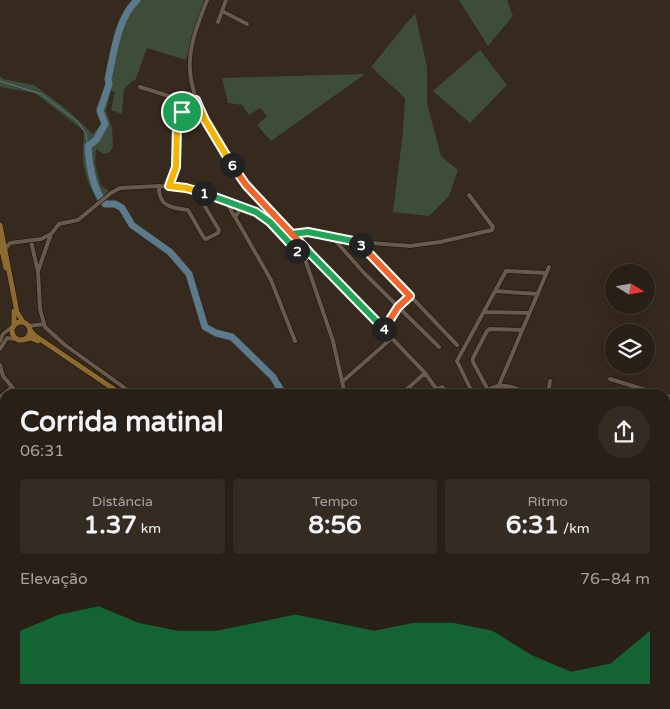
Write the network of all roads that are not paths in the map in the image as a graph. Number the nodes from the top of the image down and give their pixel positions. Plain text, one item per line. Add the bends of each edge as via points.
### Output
1 (207, 0) edge
2 (226, 0) edge
3 (222, 11) junction
4 (218, 22) dead end
5 (247, 24) dead end
6 (140, 87) dead end
7 (196, 100) junction
8 (191, 103) junction
9 (158, 186) junction
10 (169, 186) junction
11 (198, 191) junction
12 (469, 195) dead end
13 (226, 201) junction
14 (242, 207) junction
15 (256, 212) junction
16 (272, 212) junction
17 (235, 216) junction
18 (276, 217) junction
19 (270, 222) junction
20 (0, 225) edge
21 (0, 230) edge
22 (51, 234) junction
23 (292, 234) junction
24 (333, 238) junction
25 (1, 239) edge
26 (31, 241) junction
27 (13, 242) junction
28 (358, 242) junction
29 (302, 245) junction
30 (5, 249) junction
31 (297, 250) junction
32 (308, 251) junction
33 (303, 257) junction
34 (7, 258) junction
35 (550, 267) dead end
36 (38, 271) junction
37 (546, 274) junction
38 (495, 291) junction
39 (538, 294) junction
40 (410, 296) junction
41 (398, 307) junction
42 (484, 312) junction
43 (529, 313) junction
44 (23, 322) junction
45 (44, 324) junction
46 (13, 326) junction
47 (30, 329) junction
48 (384, 330) junction
49 (522, 330) junction
50 (392, 338) junction
51 (15, 339) junction
52 (27, 339) junction
53 (0, 341) edge
54 (294, 341) dead end
55 (457, 345) dead end
56 (439, 347) dead end
57 (0, 349) edge
58 (0, 365) edge
59 (425, 373) junction
60 (610, 379) dead end
61 (342, 382) junction
62 (550, 382) dead end
63 (499, 385) junction
64 (12, 387) edge
65 (107, 389) edge
66 (114, 389) edge
67 (126, 389) edge
68 (344, 389) edge
69 (407, 389) edge
70 (437, 389) joint
71 (444, 389) edge
72 (471, 389) edge
73 (486, 389) edge
74 (492, 389) edge
75 (513, 389) edge
76 (549, 389) edge
77 (641, 389) edge

1 - 7 street via 190,57 190,78
2 - 3 street
3 - 4 street
3 - 5 street
6 - 8 street
7 - 8 street
7 - 16 street via 238,176
8 - 10 street via 178,120 176,162
9 - 10 street
9 - 11 street via 161,200 172,208 189,212 206,239 219,230
9 - 22 street via 120,188 78,220 59,224
10 - 11 street
11 - 13 street
12 - 28 street via 492,230 428,244 401,246
13 - 14 street
13 - 17 street
14 - 15 street
14 - 17 street
15 - 16 street
15 - 19 street
16 - 18 street
17 - 54 street via 270,280
18 - 19 street
18 - 23 street
19 - 31 street
20 - 25 main road
21 - 34 main road
22 - 26 street
22 - 36 street
23 - 24 street via 308,232
23 - 29 street
24 - 28 street
24 - 41 street
25 - 27 street
25 - 30 main road
25 - 46 main road via 14,309
26 - 27 street
26 - 36 street
27 - 30 street
28 - 40 street
29 - 31 street
29 - 32 street
30 - 34 main road
31 - 33 street
32 - 33 street
32 - 48 street
33 - 61 street via 333,341
34 - 44 main road via 17,312
35 - 37 street
36 - 45 street
37 - 38 street via 506,271
37 - 39 street
38 - 39 street
38 - 42 street
39 - 43 street
40 - 41 street
40 - 55 street
41 - 48 street
41 - 56 street
42 - 43 street
42 - 72 street via 457,361
43 - 49 street
44 - 46 main road
44 - 47 main road
45 - 47 street
45 - 67 street via 65,345
46 - 51 main road
46 - 53 street
47 - 52 main road
47 - 66 main road via 34,335
48 - 50 street
49 - 63 street
49 - 73 street via 488,331 473,358
50 - 59 street
50 - 61 street
51 - 52 main road
51 - 57 street via 7,338
52 - 65 main road via 36,340
58 - 64 street via 3,376
59 - 69 street
59 - 70 street
60 - 77 street
61 - 68 street
62 - 76 street
63 - 74 street
63 - 75 street
70 - 71 street

